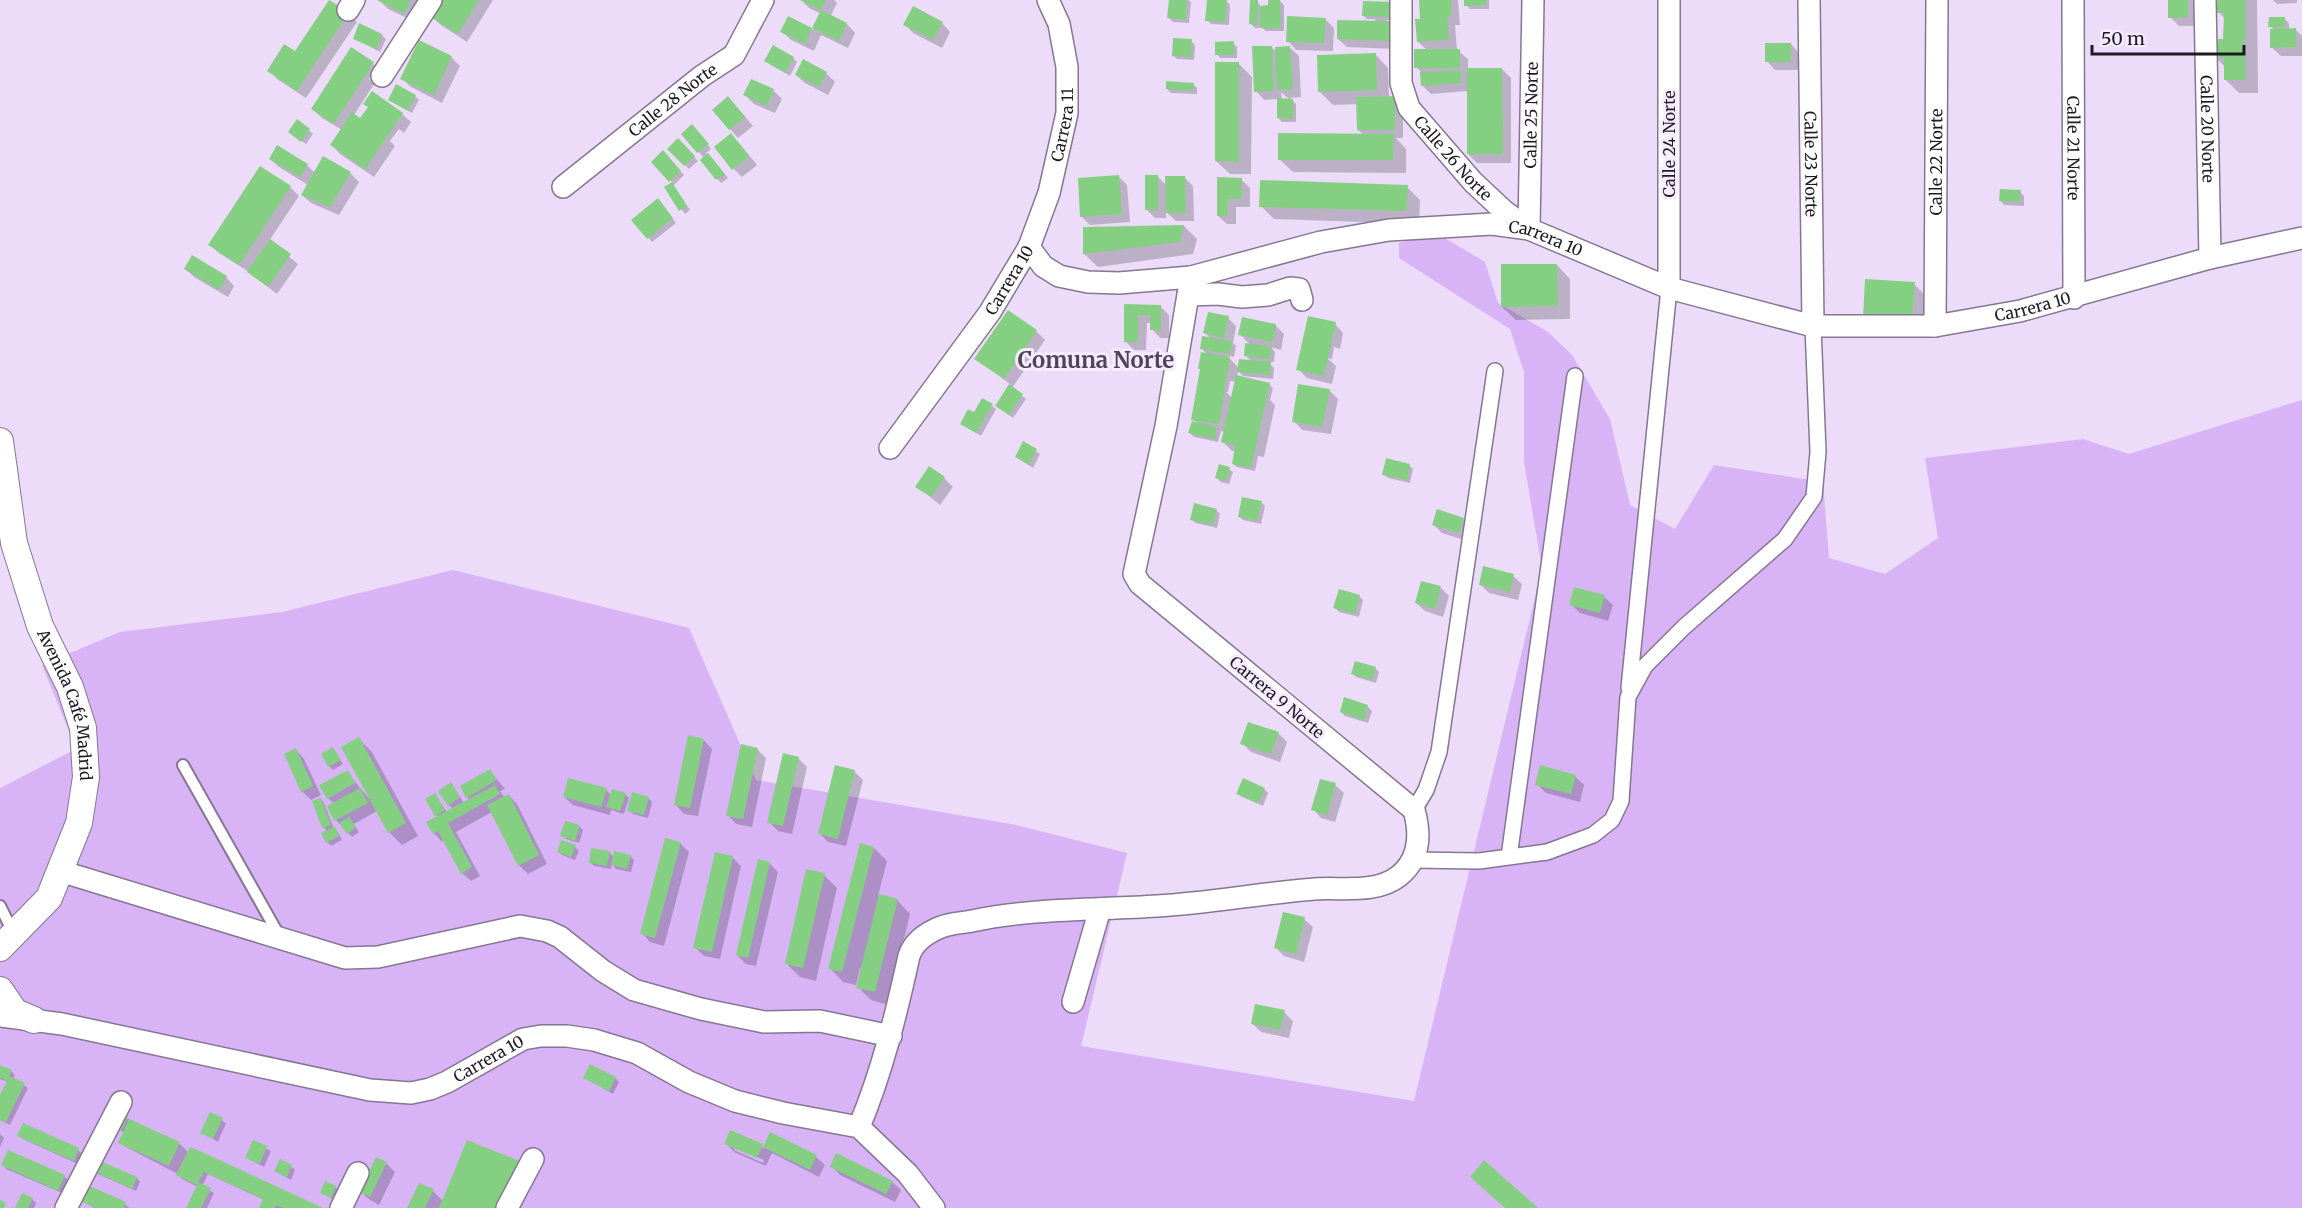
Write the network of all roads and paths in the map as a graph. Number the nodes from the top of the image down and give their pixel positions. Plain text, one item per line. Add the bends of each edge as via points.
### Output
1 (431, 0) edge
2 (763, 0) edge
3 (1048, 0) edge
4 (1401, 0) edge
5 (1533, 0) edge
6 (1669, 0) edge
7 (1809, 0) edge
8 (1937, 0) edge
9 (2073, 0) edge
10 (2205, 0) edge
11 (382, 76) dead end
12 (563, 187) dead end
13 (1529, 229) junction
14 (2302, 238) edge
15 (1029, 247) junction
16 (2210, 258) junction
17 (1190, 286) junction
18 (1669, 288) junction
19 (2074, 298) junction
20 (1302, 300) dead end
21 (1813, 326) junction
22 (1935, 326) junction
23 (1495, 370) dead end
24 (1575, 376) dead end
25 (0, 441) edge
26 (890, 448) dead end
27 (1628, 697) junction
28 (183, 765) dead end
29 (1414, 810) junction
30 (1509, 857) junction
31 (1413, 860) junction
32 (60, 871) junction
33 (0, 906) edge
34 (1100, 909) junction
35 (280, 938) junction
36 (4, 945) edge
37 (0, 990) edge
38 (1073, 1002) dead end
39 (0, 1016) edge
40 (34, 1020) junction
41 (891, 1035) junction
42 (121, 1102) dead end
43 (859, 1127) junction
44 (533, 1160) dead end
45 (358, 1173) dead end
46 (66, 1208) edge
47 (341, 1208) edge
48 (507, 1208) edge
49 (934, 1208) edge

1 - 11 street
2 - 12 street, Calle 28 Norte via 734,55
3 - 15 street, Carrera 11 via 1059,24 1067,67 1067,113 1049,193
4 - 13 street, Calle 26 Norte via 1401,83 1409,108 1473,182
5 - 13 street, Calle 25 Norte
6 - 18 street, Calle 24 Norte
7 - 21 street, Calle 23 Norte
8 - 22 street, Calle 22 Norte
9 - 19 street, Calle 21 Norte
10 - 16 street, Calle 20 Norte
13 - 17 street, Carrera 10 via 1491,224 1389,230 1321,242
13 - 18 street, Carrera 10
14 - 16 street, Carrera 10
15 - 17 street, Carrera 10 via 1043,266 1059,276 1088,282
15 - 26 street, Carrera 10 via 990,312
16 - 19 street, Carrera 10
17 - 20 street via 1242,297 1299,289
17 - 29 street, Carrera 9 Norte via 1166,426 1134,574 1140,584
18 - 21 street, Carrera 10
18 - 27 street
19 - 22 street, Carrera 10
21 - 22 street, Carrera 10
21 - 27 street via 1818,452 1814,497 1785,539 1645,666
23 - 29 street via 1439,752 1426,790
24 - 30 street
25 - 32 street, Avenida Café Madrid via 14,543 40,626 70,687 83,728 86,777 80,822
27 - 30 street via 1621,801 1612,820 1600,831 1546,852
28 - 35 lane
29 - 31 street via 1419,826
30 - 31 street via 1479,861
31 - 34 street via 1398,876 1379,886
32 - 35 street
32 - 36 street, Avenida Café Madrid via 49,898
33 - 36 lane
34 - 38 street
34 - 41 street via 1004,914 931,932 912,948
35 - 41 street via 345,958 378,957 520,926 534,927 560,936 634,990 764,1022 820,1020
37 - 40 street via 15,1012
39 - 40 street, Carrera 10
40 - 43 street, Carrera 10 via 369,1090 411,1094 447,1082 523,1039 567,1036 637,1053 689,1082 735,1101
41 - 43 street
42 - 46 street
43 - 49 street via 908,1174
44 - 48 street
45 - 47 street

